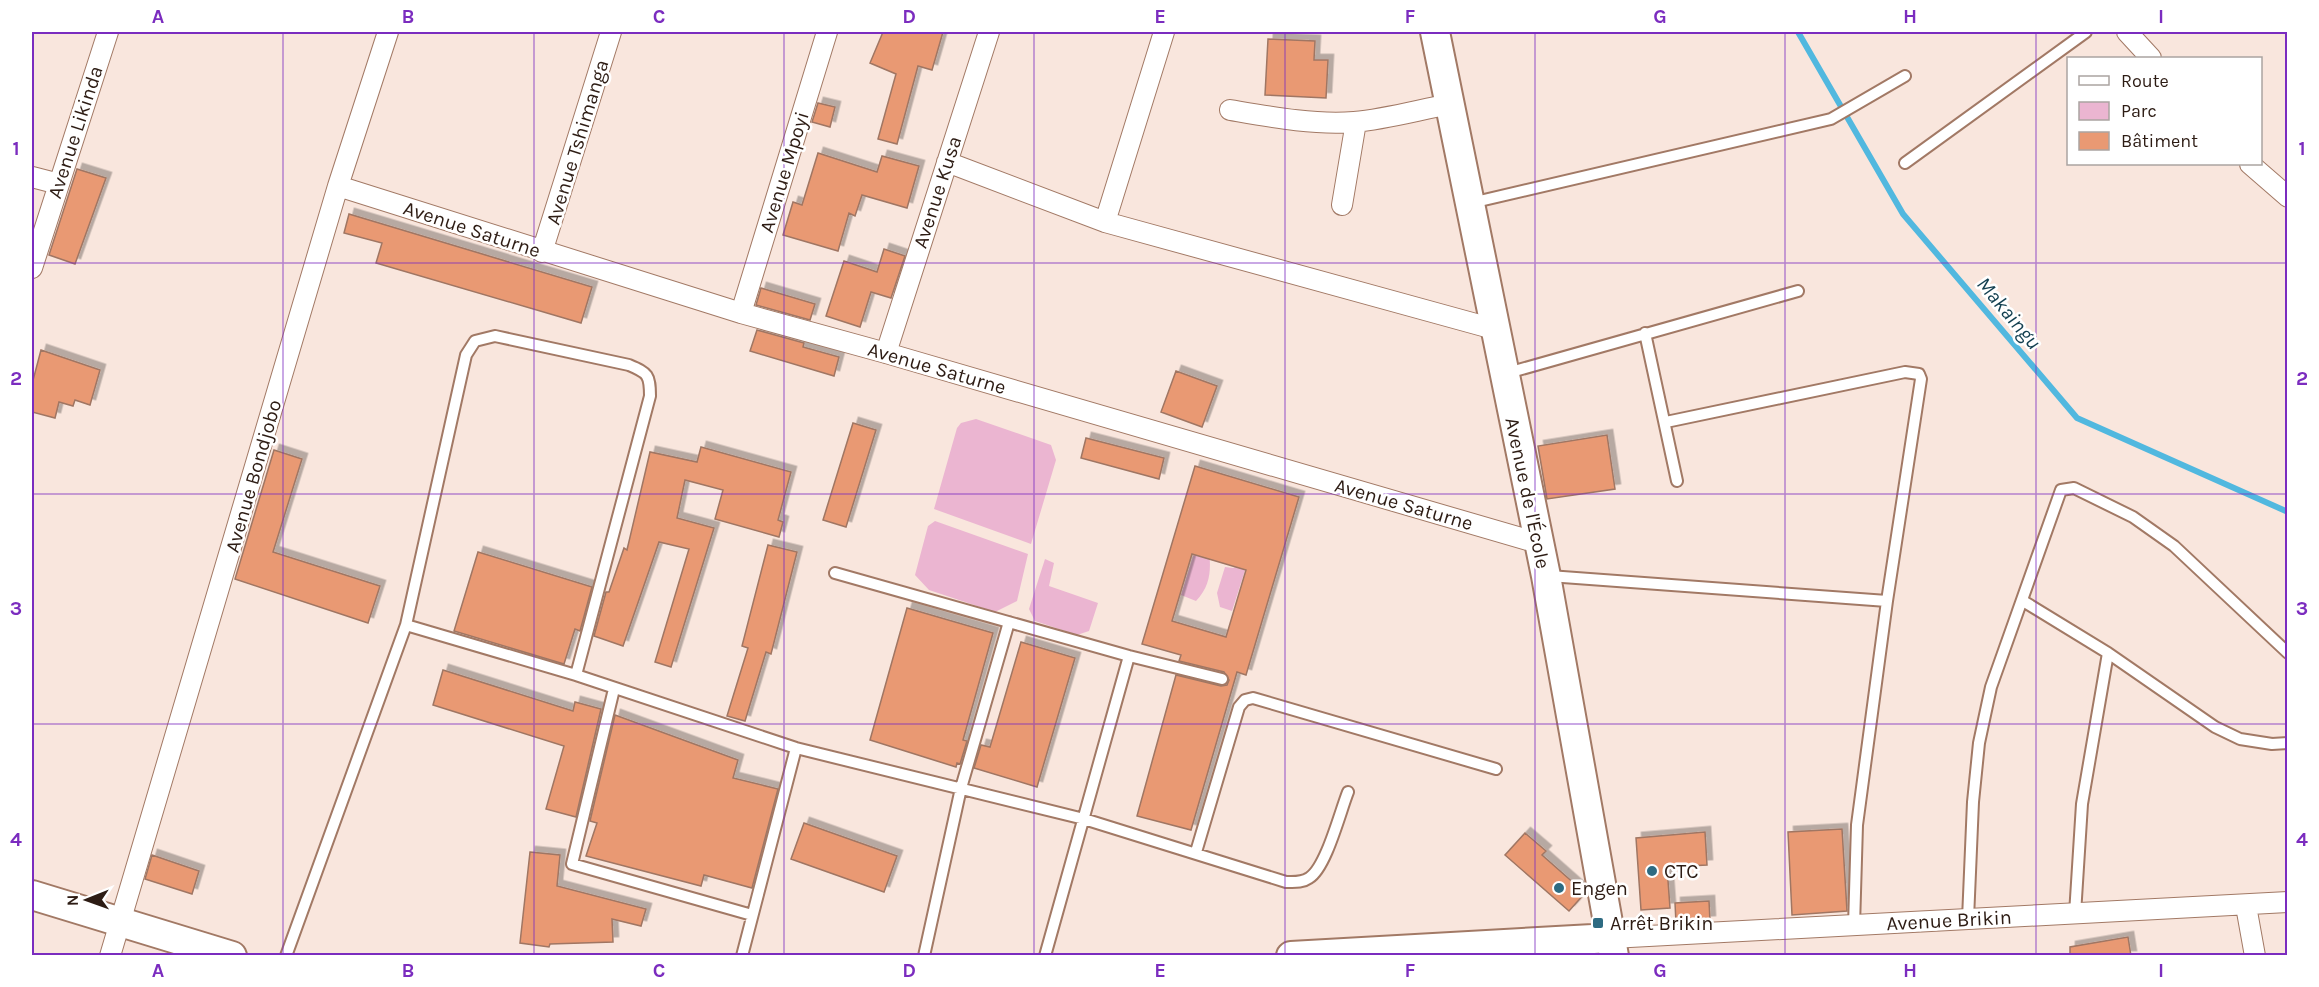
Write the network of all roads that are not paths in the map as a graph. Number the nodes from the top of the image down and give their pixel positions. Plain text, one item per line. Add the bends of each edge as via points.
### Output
1 (108, 32) edge
2 (388, 32) edge
3 (611, 32) edge
4 (827, 32) edge
5 (989, 32) edge
6 (1164, 32) edge
7 (1434, 32) edge
8 (2086, 32) edge
9 (2127, 32) edge
10 (2150, 57) edge
11 (1905, 76) dead end
12 (1450, 104) junction
13 (1230, 110) dead end
14 (1356, 122) junction
15 (947, 162) junction
16 (1905, 163) dead end
17 (2251, 165) edge
18 (32, 177) edge
19 (59, 184) junction
20 (338, 186) junction
21 (2288, 197) edge
22 (1471, 204) junction
23 (1342, 206) dead end
24 (1105, 222) junction
25 (542, 252) junction
26 (32, 268) edge
27 (1798, 291) dead end
28 (741, 313) junction
29 (1494, 329) junction
30 (1645, 333) junction
31 (886, 353) junction
32 (1504, 374) junction
33 (1666, 422) junction
34 (1677, 481) dead end
35 (1538, 543) junction
36 (835, 573) dead end
37 (1545, 576) junction
38 (1887, 601) junction
39 (2023, 601) junction
40 (1009, 622) junction
41 (406, 625) junction
42 (2108, 653) junction
43 (2288, 653) edge
44 (1129, 656) junction
45 (576, 675) junction
46 (1222, 679) dead end
47 (614, 690) junction
48 (2288, 743) edge
49 (796, 748) junction
50 (1496, 769) dead end
51 (961, 788) junction
52 (1348, 792) dead end
53 (1083, 819) junction
54 (1196, 852) junction
55 (32, 895) edge
56 (2288, 902) edge
57 (2246, 906) junction
58 (2075, 914) junction
59 (753, 915) junction
60 (1968, 919) junction
61 (121, 921) junction
62 (1854, 926) junction
63 (1613, 947) edge
64 (1419, 952) edge
65 (110, 956) edge
66 (232, 956) edge
67 (286, 956) edge
68 (742, 956) edge
69 (924, 956) edge
70 (1045, 956) edge
71 (1291, 956) edge
72 (2255, 956) edge

1 - 19 street, Avenue Likinda
2 - 20 street, Avenue Bondjobo
3 - 25 street, Avenue Tshimanga
4 - 28 street, Avenue Mpoyi
5 - 15 street, Avenue Kusa
6 - 24 street
7 - 12 main road, Avenue de l'École
8 - 16 lane
9 - 10 street
11 - 22 lane via 1831,119
12 - 14 street
12 - 22 main road, Avenue de l'École
13 - 14 street via 1288,119
14 - 23 street
15 - 24 street
15 - 31 street, Avenue Kusa
17 - 21 street
18 - 19 street
19 - 26 street, Avenue Likinda
20 - 25 street, Avenue Saturne
20 - 61 street, Avenue Bondjobo
22 - 29 main road, Avenue de l'École
24 - 29 street
25 - 28 street, Avenue Saturne
27 - 30 lane
28 - 31 street, Avenue Saturne
29 - 32 main road, Avenue de l'École
30 - 32 lane
30 - 33 lane
31 - 35 street, Avenue Saturne
32 - 35 main road, Avenue de l'École
33 - 34 lane
33 - 38 lane via 1905,372 1918,374 1922,388
35 - 37 main road, Avenue de l'École
36 - 40 lane
37 - 38 lane
37 - 63 main road, Avenue de l'École
38 - 62 lane via 1857,825
39 - 42 lane
39 - 43 lane via 2057,495 2067,487 2133,517 2174,546
39 - 60 lane via 1991,687 1979,743 1972,802
40 - 44 lane
40 - 51 lane
41 - 45 lane
41 - 45 lane via 466,355 476,341 495,336 629,365 643,371 650,380 650,396
41 - 67 lane
42 - 48 lane via 2215,727 2247,741
42 - 58 lane via 2082,804
44 - 46 lane
44 - 53 lane
45 - 47 lane
47 - 49 lane
47 - 59 lane via 572,864
49 - 51 lane
49 - 59 lane
50 - 54 lane via 1253,698 1245,700 1239,707
51 - 53 lane
51 - 69 lane
52 - 54 lane via 1320,864 1311,877 1300,882 1286,882
53 - 54 lane
53 - 70 lane
55 - 61 main road
56 - 57 street, Avenue Brikin
57 - 58 street, Avenue Brikin
57 - 72 street
58 - 60 street, Avenue Brikin
59 - 68 lane
60 - 62 street, Avenue Brikin
61 - 65 street, Avenue Bondjobo
61 - 66 main road
62 - 63 street, Avenue Brikin
63 - 64 main road
64 - 71 main road

